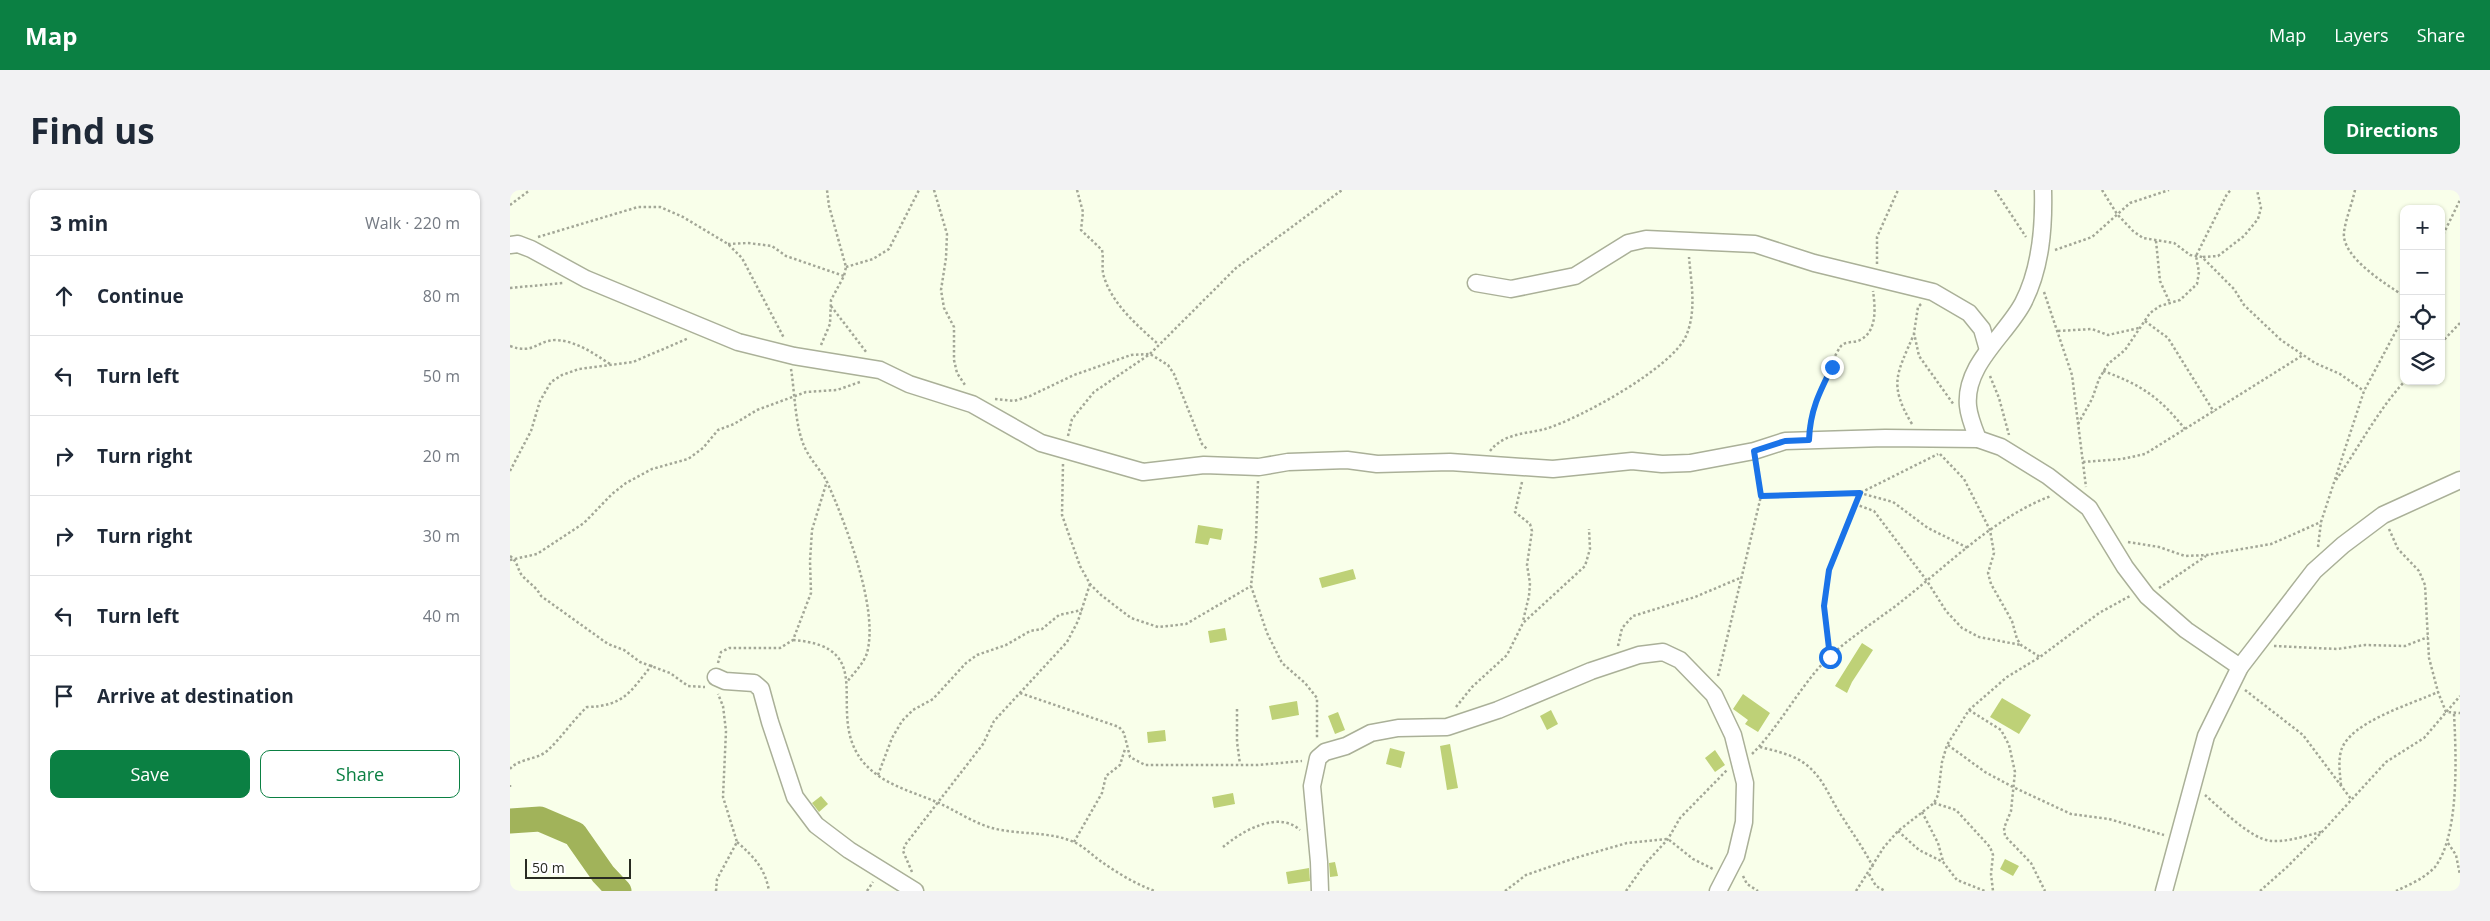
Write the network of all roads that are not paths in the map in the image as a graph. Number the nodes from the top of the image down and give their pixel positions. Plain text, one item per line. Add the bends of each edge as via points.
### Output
1 (2043, 190) edge
2 (514, 245) edge
3 (1476, 283) dead end
4 (1986, 354) junction
5 (1978, 439) junction
6 (2460, 480) edge
7 (2237, 674) junction
8 (715, 680) road end
9 (915, 884) edge
10 (1320, 891) edge
11 (1718, 891) edge
12 (2164, 891) edge

1 - 4 street via 2044,229 2037,263 2023,302
2 - 5 street via 586,279 738,342 882,371 910,384 972,404 1041,443 1143,472 1204,465 1259,467 1336,460 1377,464 1480,464 1531,469 1632,461 1690,463 1754,451 1785,441 1919,437
3 - 4 street via 1511,289 1575,276 1628,243 1646,239 1755,244 1814,263 1933,292 1969,313 1982,329
4 - 5 street via 1974,374 1967,396
5 - 7 street via 2001,448 2089,508 2144,593
6 - 7 street via 2383,515 2343,545 2314,571
7 - 12 street via 2206,736
8 - 9 street via 754,683 761,689 795,797 816,825 849,850
10 - 11 street via 1312,786 1318,758 1325,752 1371,733 1398,728 1447,727 1498,710 1591,670 1639,655 1663,652 1680,660 1714,695 1733,735 1745,783 1744,822 1736,856

